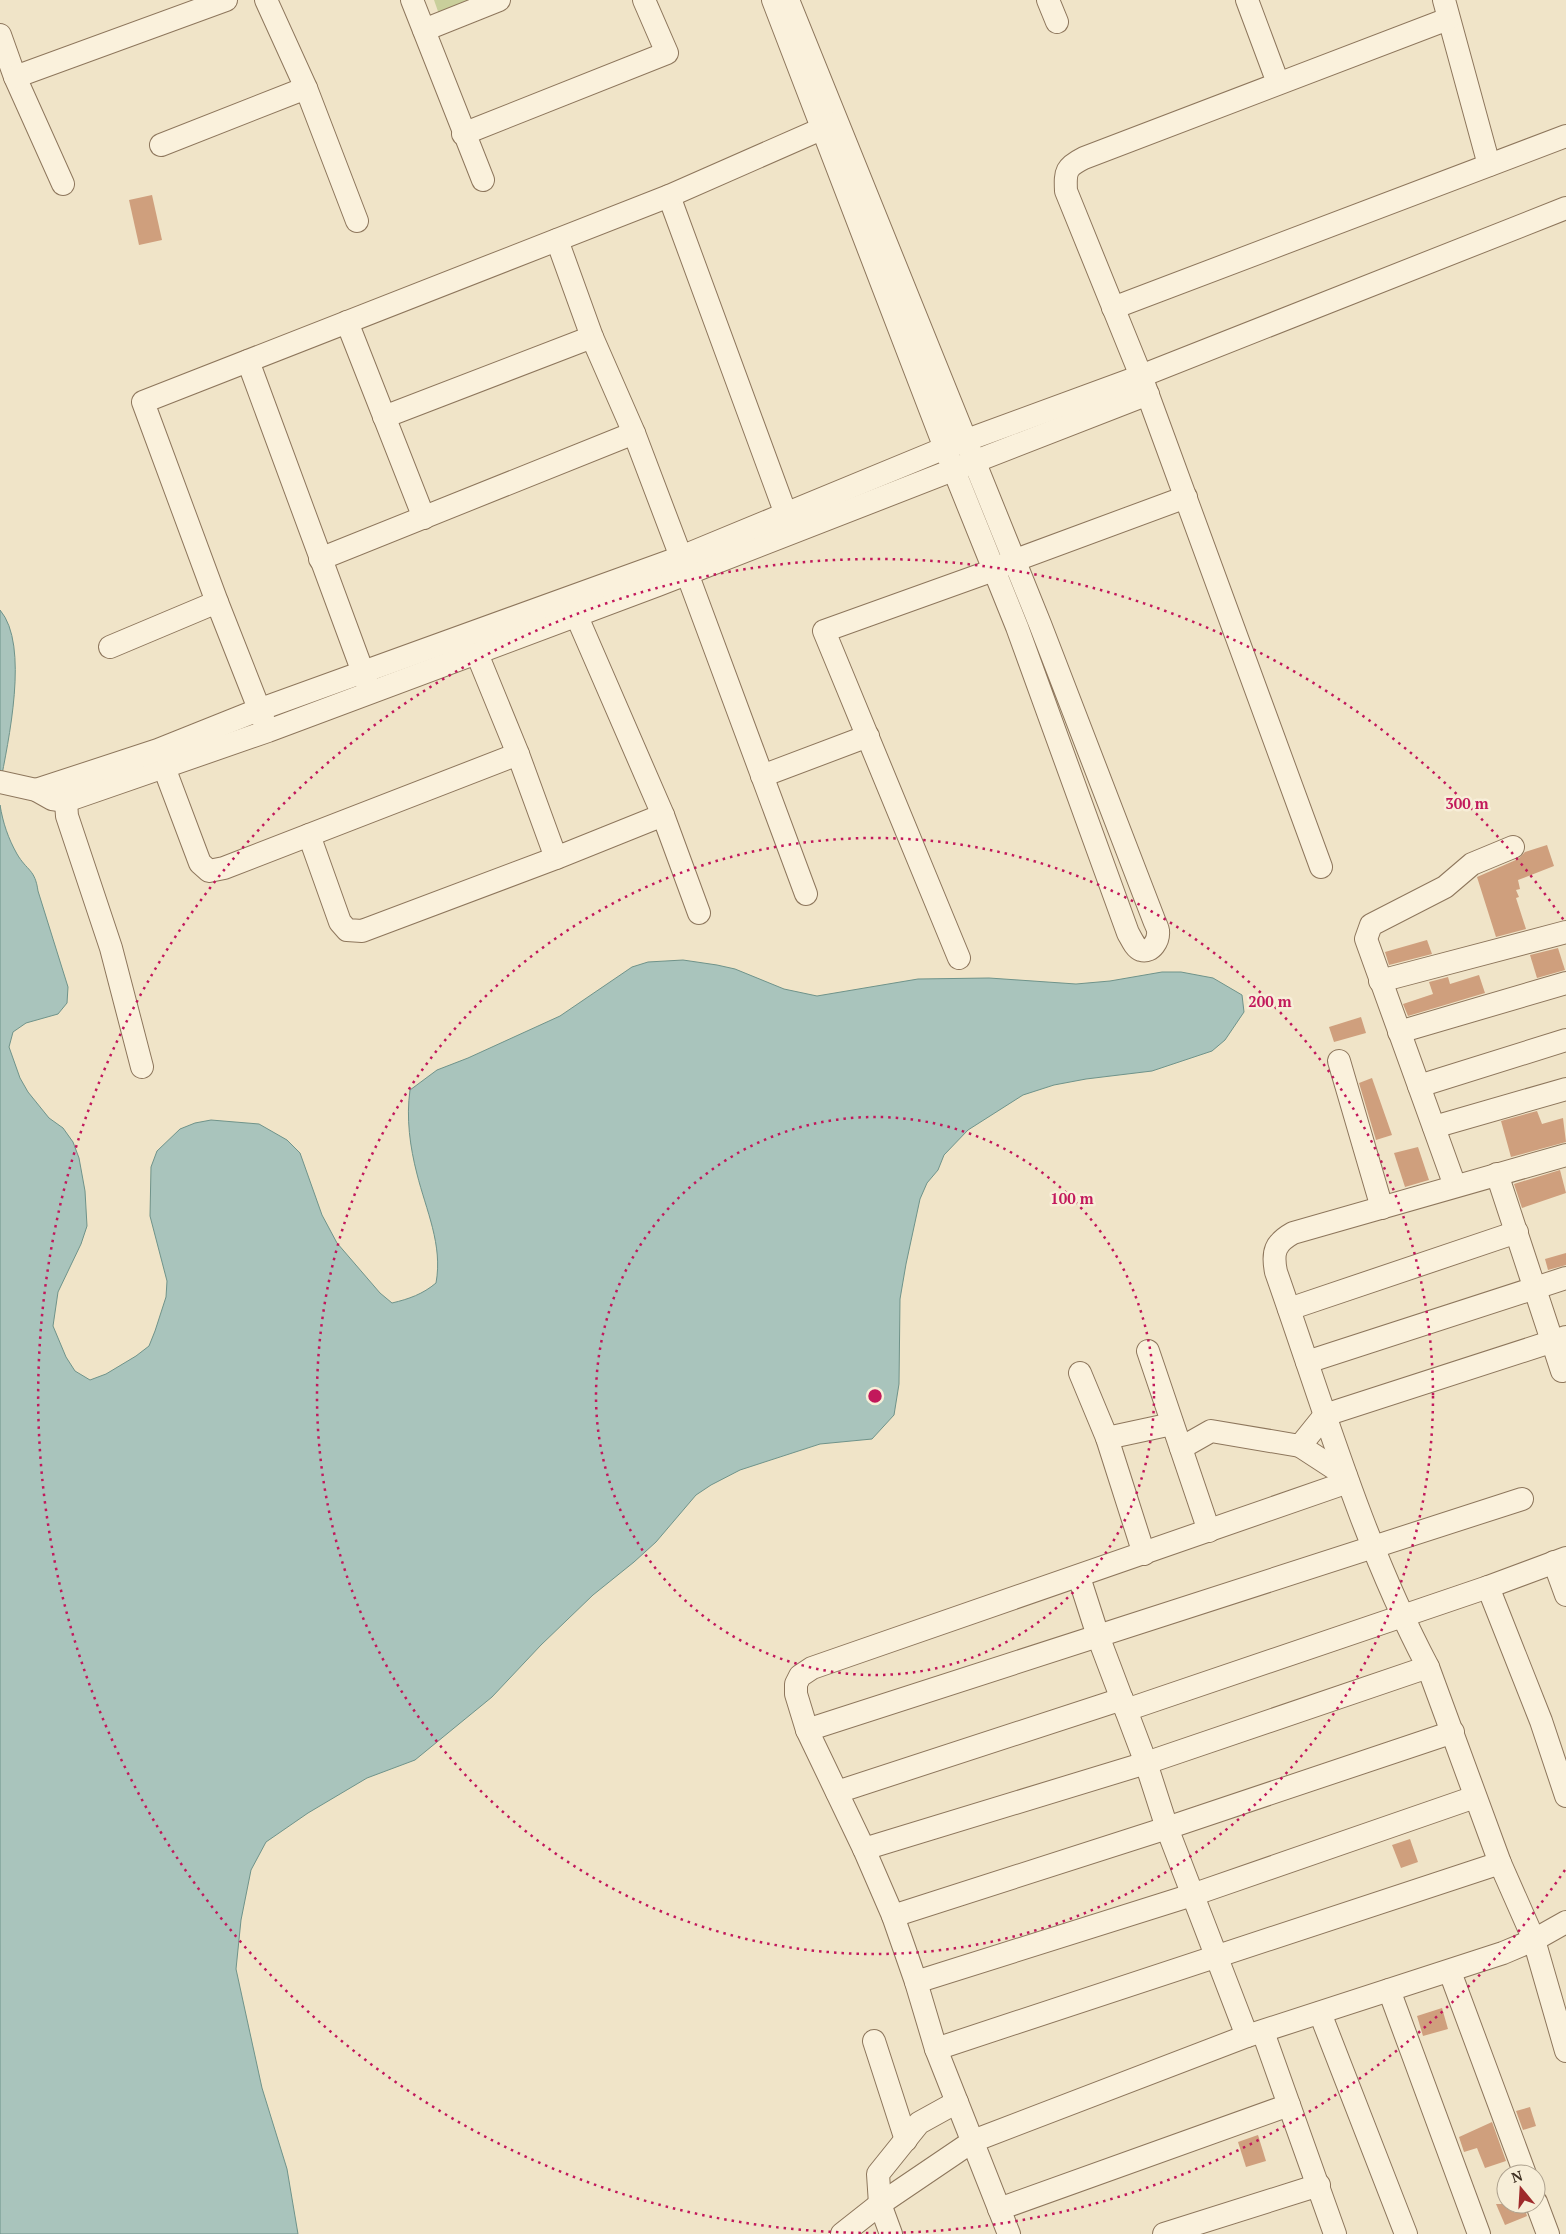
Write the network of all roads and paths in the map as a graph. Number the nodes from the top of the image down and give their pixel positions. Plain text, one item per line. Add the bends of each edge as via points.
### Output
1 (226, 0) edge
2 (266, 0) edge
3 (412, 0) edge
4 (500, 0) edge
5 (644, 0) edge
6 (1048, 0) edge
7 (1247, 0) edge
8 (788, 4) edge
9 (1446, 9) edge
10 (1057, 22) dead end
11 (424, 30) junction
12 (0, 35) edge
13 (16, 78) junction
14 (1278, 83) junction
15 (306, 88) junction
16 (830, 125) junction
17 (463, 134) junction
18 (1566, 136) edge
19 (161, 145) dead end
20 (1489, 165) junction
21 (483, 180) dead end
22 (63, 184) dead end
23 (669, 196) junction
24 (1566, 208) edge
25 (357, 221) dead end
26 (557, 240) junction
27 (1113, 308) junction
28 (347, 322) junction
29 (592, 337) junction
30 (248, 361) junction
31 (1145, 385) junction
32 (384, 417) junction
33 (634, 433) junction
34 (955, 445) junction
35 (964, 467) junction
36 (1186, 497) junction
37 (424, 518) junction
38 (790, 524) junction
39 (320, 559) junction
40 (684, 566) junction
41 (1004, 566) junction
42 (217, 602) junction
43 (572, 607) junction
44 (473, 644) junction
45 (110, 647) dead end
46 (367, 682) junction
47 (258, 710) junction
48 (268, 731) junction
49 (868, 736) junction
50 (518, 754) junction
51 (161, 759) junction
52 (762, 776) junction
53 (5, 783) edge
54 (65, 792) junction
55 (663, 815) junction
56 (310, 835) junction
57 (1513, 847) dead end
58 (556, 858) junction
59 (1321, 867) dead end
60 (806, 894) dead end
61 (699, 913) dead end
62 (1566, 932) edge
63 (959, 958) dead end
64 (1380, 981) junction
65 (1566, 983) edge
66 (1399, 1032) junction
67 (1566, 1040) edge
68 (1339, 1061) dead end
69 (142, 1067) dead end
70 (1419, 1086) junction
71 (1566, 1089) edge
72 (1434, 1127) junction
73 (1566, 1155) edge
74 (1497, 1174) junction
75 (1455, 1186) junction
76 (1382, 1208) junction
77 (1517, 1232) junction
78 (1566, 1278) edge
79 (1535, 1287) junction
80 (1289, 1310) junction
81 (1559, 1339) edge
82 (1148, 1350) dead end
83 (1307, 1362) junction
84 (1562, 1371) dead end
85 (1080, 1373) dead end
86 (1325, 1415) junction
87 (1172, 1424) junction
88 (1107, 1438) junction
89 (1300, 1446) junction
90 (1180, 1448) junction
91 (1347, 1479) junction
92 (1522, 1499) dead end
93 (1209, 1531) junction
94 (1372, 1547) junction
95 (1144, 1554) junction
96 (1560, 1560) edge
97 (1078, 1578) junction
98 (1488, 1587) junction
99 (1566, 1596) edge
100 (1402, 1618) junction
101 (1098, 1636) junction
102 (1428, 1667) junction
103 (1124, 1704) junction
104 (807, 1730) junction
105 (1453, 1732) junction
106 (1146, 1763) junction
107 (837, 1792) junction
108 (1566, 1796) edge
109 (1474, 1797) junction
110 (1167, 1828) junction
111 (864, 1848) junction
112 (1500, 1863) junction
113 (1192, 1895) junction
114 (892, 1916) junction
115 (1566, 1922) edge
116 (1534, 1940) junction
117 (1217, 1957) junction
118 (1450, 1972) junction
119 (916, 1982) junction
120 (1389, 1990) junction
121 (1320, 2012) junction
122 (1255, 2034) junction
123 (874, 2041) dead end
124 (936, 2049) junction
125 (1566, 2051) edge
126 (957, 2102) junction
127 (1290, 2105) junction
128 (906, 2140) junction
129 (973, 2141) junction
130 (1521, 2164) edge
131 (1319, 2185) junction
132 (880, 2204) junction
133 (999, 2209) junction
134 (1540, 2214) edge
135 (842, 2234) edge
136 (891, 2234) edge
137 (1009, 2234) edge
138 (1164, 2234) edge
139 (1334, 2234) edge
140 (1406, 2234) edge
141 (1478, 2234) edge
142 (1548, 2234) edge

1 - 13 street
2 - 15 street
3 - 11 street
4 - 11 street
5 - 17 street via 666,54
6 - 10 street
7 - 14 street
8 - 16 street
9 - 14 street
9 - 20 street
11 - 17 street
12 - 13 street
13 - 22 street
14 - 27 street via 1069,166 1065,176 1066,191
15 - 19 street
15 - 25 street
16 - 23 street
16 - 34 street
17 - 21 street
18 - 20 street
20 - 27 street
23 - 26 street
23 - 38 street
24 - 31 street
26 - 28 street
26 - 29 street
27 - 31 street
28 - 30 street
28 - 32 street
29 - 32 street
29 - 33 street
30 - 39 street
30 - 42 street via 143,402
31 - 34 street
31 - 35 street
31 - 36 street
32 - 37 street
33 - 37 street
33 - 40 street
34 - 35 street
34 - 38 street
35 - 38 street
35 - 41 street
36 - 41 street
36 - 59 street
37 - 39 street
38 - 40 street
39 - 46 street
40 - 43 street
40 - 52 street
41 - 41 street via 1158,932 1155,945 1148,950 1136,946 1128,933 1020,636
41 - 49 street via 824,631
42 - 45 street
42 - 47 street
43 - 44 street
43 - 55 street
44 - 46 street
44 - 50 street
46 - 47 street
46 - 48 street
47 - 48 street
47 - 51 street
48 - 51 street
49 - 52 street
49 - 63 street
50 - 56 street
50 - 58 street
51 - 54 street
51 - 56 street via 200,863 209,871
52 - 60 street
53 - 54 street
54 - 69 street via 67,816 111,948
55 - 58 street
55 - 61 street
56 - 58 street via 340,922 347,930 362,931
57 - 64 street via 1472,864 1444,887 1371,925 1366,939
62 - 64 street
64 - 66 street
65 - 66 street
66 - 70 street
67 - 70 street
68 - 76 street
70 - 72 street
71 - 72 street
72 - 75 street
73 - 74 street
74 - 75 street
74 - 77 street
75 - 76 street
76 - 80 street via 1293,1233 1281,1240 1273,1259
77 - 79 street
77 - 80 street
78 - 79 street
79 - 81 street
79 - 83 street
80 - 83 street
81 - 84 street
81 - 86 street
82 - 87 street
83 - 86 street
85 - 88 street
86 - 89 street
86 - 91 street
87 - 88 street
87 - 90 street
88 - 95 street
89 - 90 street via 1211,1431
89 - 91 street
90 - 93 street
91 - 93 street
91 - 94 street
92 - 94 street
93 - 95 street
94 - 100 street
94 - 101 street
95 - 97 street
96 - 98 street
96 - 99 street
97 - 101 street
97 - 104 street via 812,1668 800,1676 796,1684
98 - 100 street
98 - 108 street
100 - 102 street
100 - 103 street
101 - 103 street
101 - 104 street
102 - 105 street
102 - 106 street
103 - 106 street
103 - 107 street
104 - 107 street
105 - 109 street
105 - 110 street
106 - 110 street
106 - 111 street
107 - 111 street
109 - 112 street
109 - 113 street
110 - 113 street
110 - 114 street
111 - 114 street
112 - 116 street
112 - 117 street
113 - 117 street
113 - 119 street
114 - 119 street
115 - 116 street
116 - 118 street
116 - 125 street
117 - 122 street
117 - 124 street
118 - 120 street
118 - 130 street
119 - 124 street
120 - 121 street
120 - 141 street
121 - 122 street
121 - 140 street
122 - 127 street
122 - 129 street
123 - 128 street
124 - 126 street
126 - 128 street via 919,2123
126 - 129 street
127 - 131 street
127 - 133 street
128 - 132 street via 878,2174
129 - 132 street
129 - 133 street
131 - 138 street
131 - 139 street
132 - 135 street
132 - 136 street
133 - 137 street
134 - 142 street

